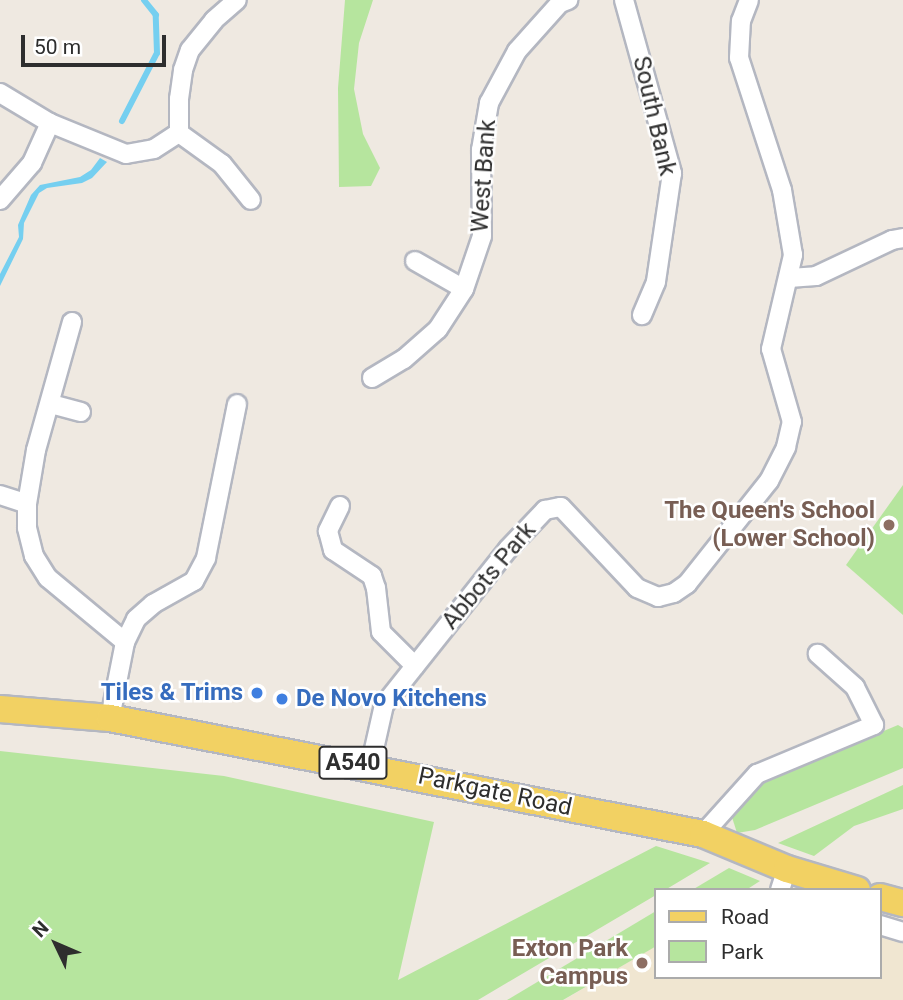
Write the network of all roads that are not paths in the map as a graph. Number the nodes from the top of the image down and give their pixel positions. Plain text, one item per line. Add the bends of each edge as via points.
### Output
1 (237, 0) edge
2 (568, 0) edge
3 (624, 0) edge
4 (749, 0) edge
5 (0, 93) edge
6 (50, 123) junction
7 (179, 133) junction
8 (0, 200) edge
9 (251, 200) dead end
10 (903, 238) edge
11 (415, 261) dead end
12 (789, 278) junction
13 (464, 289) junction
14 (642, 315) dead end
15 (72, 322) dead end
16 (372, 378) dead end
17 (51, 404) junction
18 (237, 404) dead end
19 (81, 412) dead end
20 (0, 495) edge
21 (27, 504) junction
22 (340, 506) dead end
23 (125, 642) junction
24 (818, 654) dead end
25 (415, 666) junction
26 (0, 709) edge
27 (110, 718) junction
28 (370, 767) junction
29 (703, 834) junction
30 (783, 879) edge
31 (844, 888) edge
32 (882, 898) edge
33 (903, 903) edge
34 (882, 926) edge
35 (903, 932) edge

1 - 7 street via 190,51 179,99
2 - 13 street, West Bank via 560,3 517,51 489,103 481,149 482,236
3 - 14 street, South Bank via 672,173 656,282
4 - 12 street, Abbots Park via 741,21 738,58 782,190 793,256
5 - 6 street
6 - 7 street via 126,154 154,149
6 - 8 street via 32,163
7 - 9 street via 222,164
10 - 12 street via 816,276
11 - 13 street
12 - 25 street, Abbots Park via 771,349 792,422 786,447 769,481 687,584 659,597 637,588 561,507 545,510
13 - 16 street, West Bank via 438,329 404,359
15 - 17 street
17 - 19 street
17 - 21 street via 36,450
18 - 23 street via 201,571 194,581 136,619
20 - 21 street
21 - 23 street via 34,556 48,578
22 - 25 street via 328,531 333,550 372,576 381,632
23 - 27 street
24 - 29 street via 855,687 874,725 757,774
25 - 28 street, Abbots Park via 384,705
26 - 27 main road, Parkgate Road / A540
27 - 28 main road, Parkgate Road / A540
28 - 29 main road, Parkgate Road / A540
29 - 30 main road, Parkgate Road / A540
30 - 31 main road, Parkgate Road / A540
32 - 33 main road
34 - 35 street

